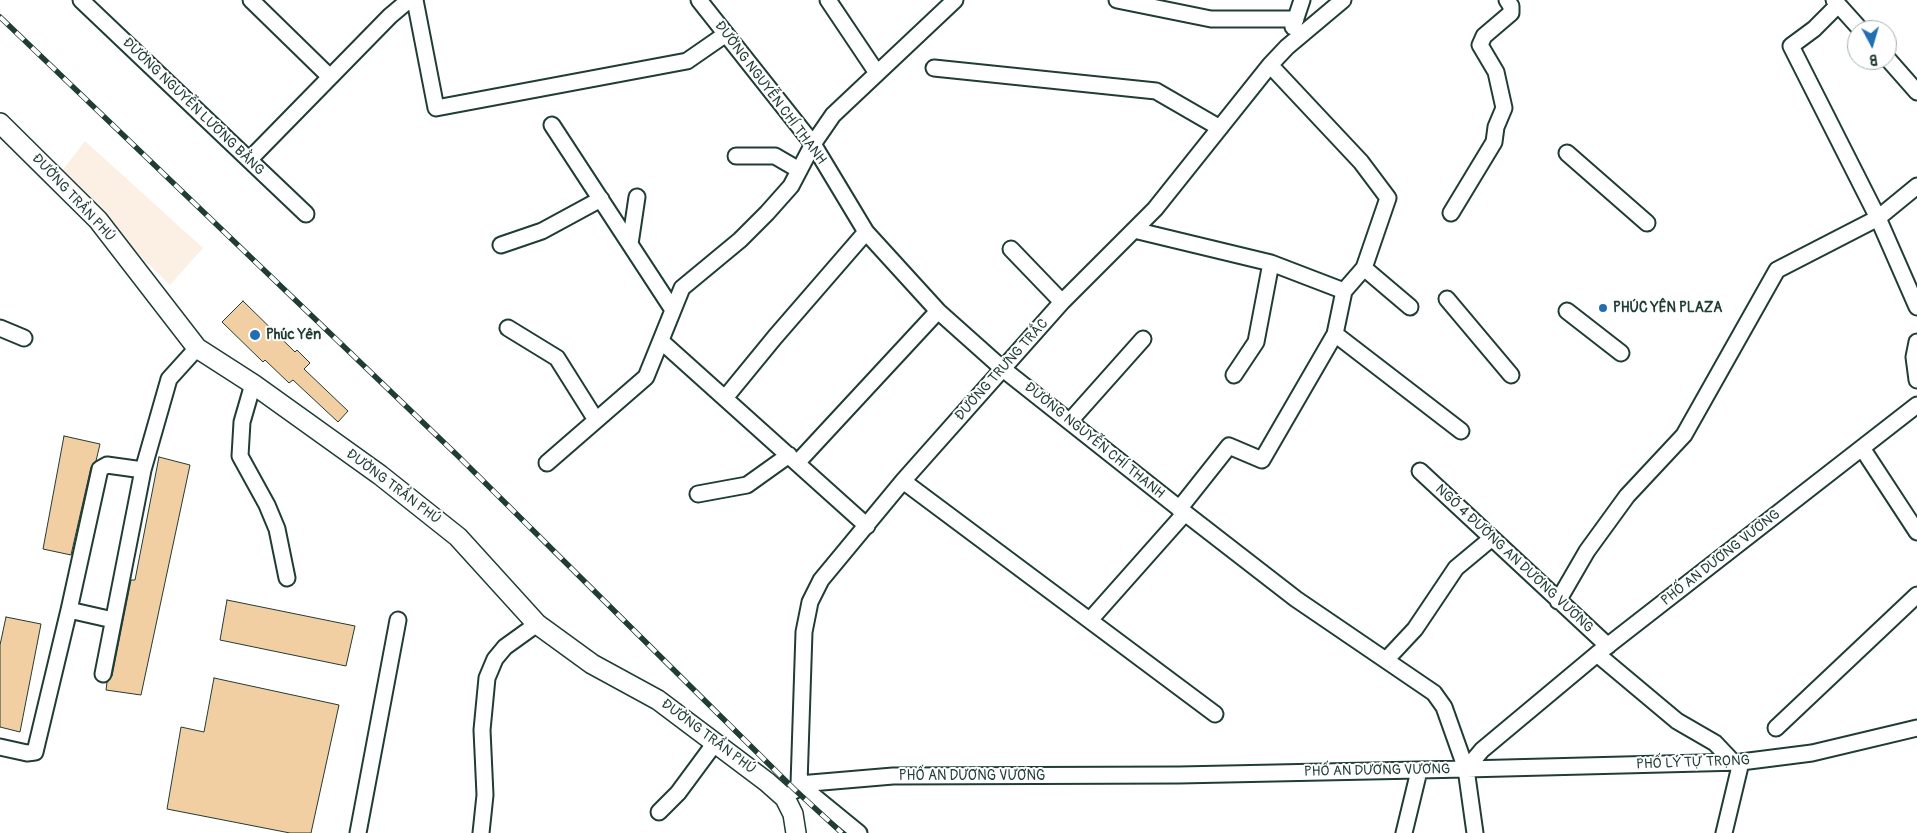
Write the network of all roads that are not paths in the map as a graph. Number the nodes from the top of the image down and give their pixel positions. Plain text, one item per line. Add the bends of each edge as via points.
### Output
1 (81, 0) edge
2 (251, 0) edge
3 (409, 0) edge
4 (415, 0) edge
5 (699, 0) edge
6 (828, 0) edge
7 (1117, 0) edge
8 (1302, 0) edge
9 (1343, 0) edge
10 (1507, 0) edge
11 (950, 2) edge
12 (1836, 2) edge
13 (1296, 19) junction
14 (1852, 20) edge
15 (726, 34) junction
16 (1287, 47) junction
17 (1270, 65) junction
18 (934, 68) dead end
19 (1897, 69) edge
20 (877, 73) junction
21 (330, 77) junction
22 (1917, 92) edge
23 (0, 122) edge
24 (552, 125) dead end
25 (1220, 128) junction
26 (812, 144) junction
27 (1567, 153) dead end
28 (736, 156) dead end
29 (249, 160) junction
30 (799, 170) junction
31 (1917, 186) edge
32 (637, 197) dead end
33 (600, 199) junction
34 (1451, 213) dead end
35 (306, 214) dead end
36 (1878, 218) junction
37 (1647, 223) dead end
38 (1134, 230) junction
39 (866, 232) junction
40 (630, 244) junction
41 (501, 245) dead end
42 (1011, 249) dead end
43 (1271, 263) junction
44 (1364, 268) junction
45 (1344, 291) junction
46 (1447, 299) dead end
47 (1062, 302) junction
48 (1410, 307) dead end
49 (1917, 307) edge
50 (673, 310) junction
51 (938, 311) junction
52 (1567, 311) dead end
53 (0, 328) edge
54 (508, 328) dead end
55 (1335, 334) junction
56 (24, 338) dead end
57 (1143, 339) dead end
58 (662, 341) junction
59 (1917, 342) edge
60 (197, 348) junction
61 (1621, 352) dead end
62 (1004, 369) junction
63 (1234, 375) dead end
64 (1511, 375) dead end
65 (1917, 380) edge
66 (254, 384) junction
67 (725, 398) junction
68 (1917, 405) edge
69 (596, 420) junction
70 (1070, 421) junction
71 (1461, 432) dead end
72 (1862, 448) junction
73 (793, 459) junction
74 (547, 463) dead end
75 (143, 470) junction
76 (1420, 472) dead end
77 (903, 481) junction
78 (698, 494) dead end
79 (1182, 511) junction
80 (867, 526) junction
81 (1917, 532) edge
82 (1492, 538) junction
83 (287, 578) dead end
84 (1917, 595) edge
85 (1558, 600) junction
86 (69, 610) junction
87 (113, 620) junction
88 (398, 620) dead end
89 (1090, 620) junction
90 (537, 624) junction
91 (1603, 650) junction
92 (1386, 660) junction
93 (103, 674) dead end
94 (1216, 714) dead end
95 (1776, 728) dead end
96 (1917, 728) edge
97 (715, 742) junction
98 (0, 747) edge
99 (1737, 762) junction
100 (1466, 769) junction
101 (1419, 771) junction
102 (799, 784) junction
103 (785, 798) junction
104 (659, 812) dead end
105 (358, 833) edge
106 (482, 833) edge
107 (796, 833) edge
108 (859, 833) edge
109 (1404, 833) edge
110 (1475, 833) edge
111 (1724, 833) edge

1 - 29 street, ĐƯỜNG NGUYỄN LƯƠNG BẰNG
2 - 21 street
3 - 21 street
4 - 15 street via 436,108 687,61
5 - 15 street, ĐƯỜNG NGUYỄN CHÍ THANH
6 - 20 street
7 - 13 street via 1211,19
8 - 13 street
9 - 16 street, ĐƯỜNG TRƯNG TRẮC
10 - 34 street via 1511,13 1484,36 1480,45 1496,72 1504,108 1494,142
11 - 20 street
12 - 14 street
12 - 36 street via 1814,29 1791,46
13 - 16 street
15 - 26 street, ĐƯỜNG NGUYỄN CHÍ THANH
16 - 17 street, ĐƯỜNG TRƯNG TRẮC
17 - 25 street, ĐƯỜNG TRƯNG TRẮC
17 - 44 street via 1360,162 1388,198
18 - 25 street via 1156,91
19 - 22 street
20 - 26 street via 833,115
21 - 29 street
23 - 60 main road, ĐƯỜNG TRẦN PHÚ via 98,220
24 - 33 street
25 - 38 street, ĐƯỜNG TRƯNG TRẮC via 1155,209
26 - 30 street
26 - 39 street, ĐƯỜNG NGUYỄN CHÍ THANH
27 - 37 street
28 - 30 street via 775,156
29 - 35 street, ĐƯỜNG NGUYỄN LƯƠNG BẰNG
30 - 50 street via 791,186 767,213 682,288
31 - 36 street
32 - 40 street
33 - 40 street
33 - 41 street via 542,231
36 - 49 street
36 - 85 street via 1777,270 1684,435 1627,496 1587,551
38 - 43 street
38 - 47 street, ĐƯỜNG TRƯNG TRẮC
39 - 51 street, ĐƯỜNG NGUYỄN CHÍ THANH
39 - 67 street
40 - 50 street
42 - 47 street
43 - 45 street
43 - 63 street via 1256,342
44 - 45 street
44 - 48 street
45 - 55 street
46 - 64 street
47 - 62 street, ĐƯỜNG TRƯNG TRẮC
50 - 58 street
51 - 62 street, ĐƯỜNG NGUYỄN CHÍ THANH
51 - 73 street
52 - 61 street
53 - 56 street
54 - 69 street via 557,358
55 - 71 street
55 - 79 street via 1262,460 1229,446
57 - 70 street
58 - 67 street
58 - 69 street via 646,377
59 - 65 street via 1914,356
60 - 66 main road, ĐƯỜNG TRẦN PHÚ
60 - 75 street via 169,379
62 - 70 street, ĐƯỜNG NGUYỄN CHÍ THANH
62 - 77 street, ĐƯỜNG TRƯNG TRẮC
66 - 83 street via 242,422 240,456 277,529
66 - 90 main road, ĐƯỜNG TRẦN PHÚ via 380,475 458,537
67 - 73 street
68 - 72 street, PHỐ AN DƯƠNG VƯƠNG
69 - 74 street
70 - 79 street, ĐƯỜNG NGUYỄN CHÍ THANH
72 - 81 street
72 - 91 street, PHỐ AN DƯƠNG VƯƠNG
73 - 78 street via 747,485
73 - 80 street
75 - 86 street via 107,465 100,469
75 - 87 street
76 - 82 street, NGÕ 4 ĐƯỜNG AN DƯƠNG VƯƠNG
77 - 80 street, ĐƯỜNG TRƯNG TRẮC
77 - 89 street
79 - 89 street
79 - 92 street, ĐƯỜNG NGUYỄN CHÍ THANH via 1296,599
80 - 102 street, ĐƯỜNG TRƯNG TRẮC via 821,580 810,602 804,632
82 - 85 street, NGÕ 4 ĐƯỜNG AN DƯƠNG VƯƠNG
82 - 92 street via 1456,568 1415,629
84 - 95 street
85 - 91 street, NGÕ 4 ĐƯỜNG AN DƯƠNG VƯƠNG
86 - 87 street
86 - 98 street via 35,752
87 - 93 street
88 - 105 street
89 - 94 street
90 - 97 main road, ĐƯỜNG TRẦN PHÚ via 592,664 658,700
90 - 106 street via 505,647 495,659 487,678 482,730 485,795
91 - 99 street, NGÕ 4 ĐƯỜNG AN DƯƠNG VƯƠNG via 1676,721 1715,743
91 - 100 street, PHỐ AN DƯƠNG VƯƠNG via 1482,750
92 - 100 street, ĐƯỜNG NGUYỄN CHÍ THANH via 1434,693 1444,708
96 - 99 street, PHỐ LÝ TỰ TRỌNG via 1812,753
97 - 103 main road, ĐƯỜNG TRẦN PHÚ
97 - 104 street via 678,793
99 - 100 street, PHỐ LÝ TỰ TRỌNG
99 - 111 street
100 - 101 street, PHỐ AN DƯƠNG VƯƠNG
100 - 110 street, ĐƯỜNG NGUYỄN CHÍ THANH
101 - 102 street, PHỐ AN DƯƠNG VƯƠNG via 893,776
101 - 109 street
102 - 103 street
102 - 108 street
103 - 107 main road, ĐƯỜNG TRẦN PHÚ via 793,814

